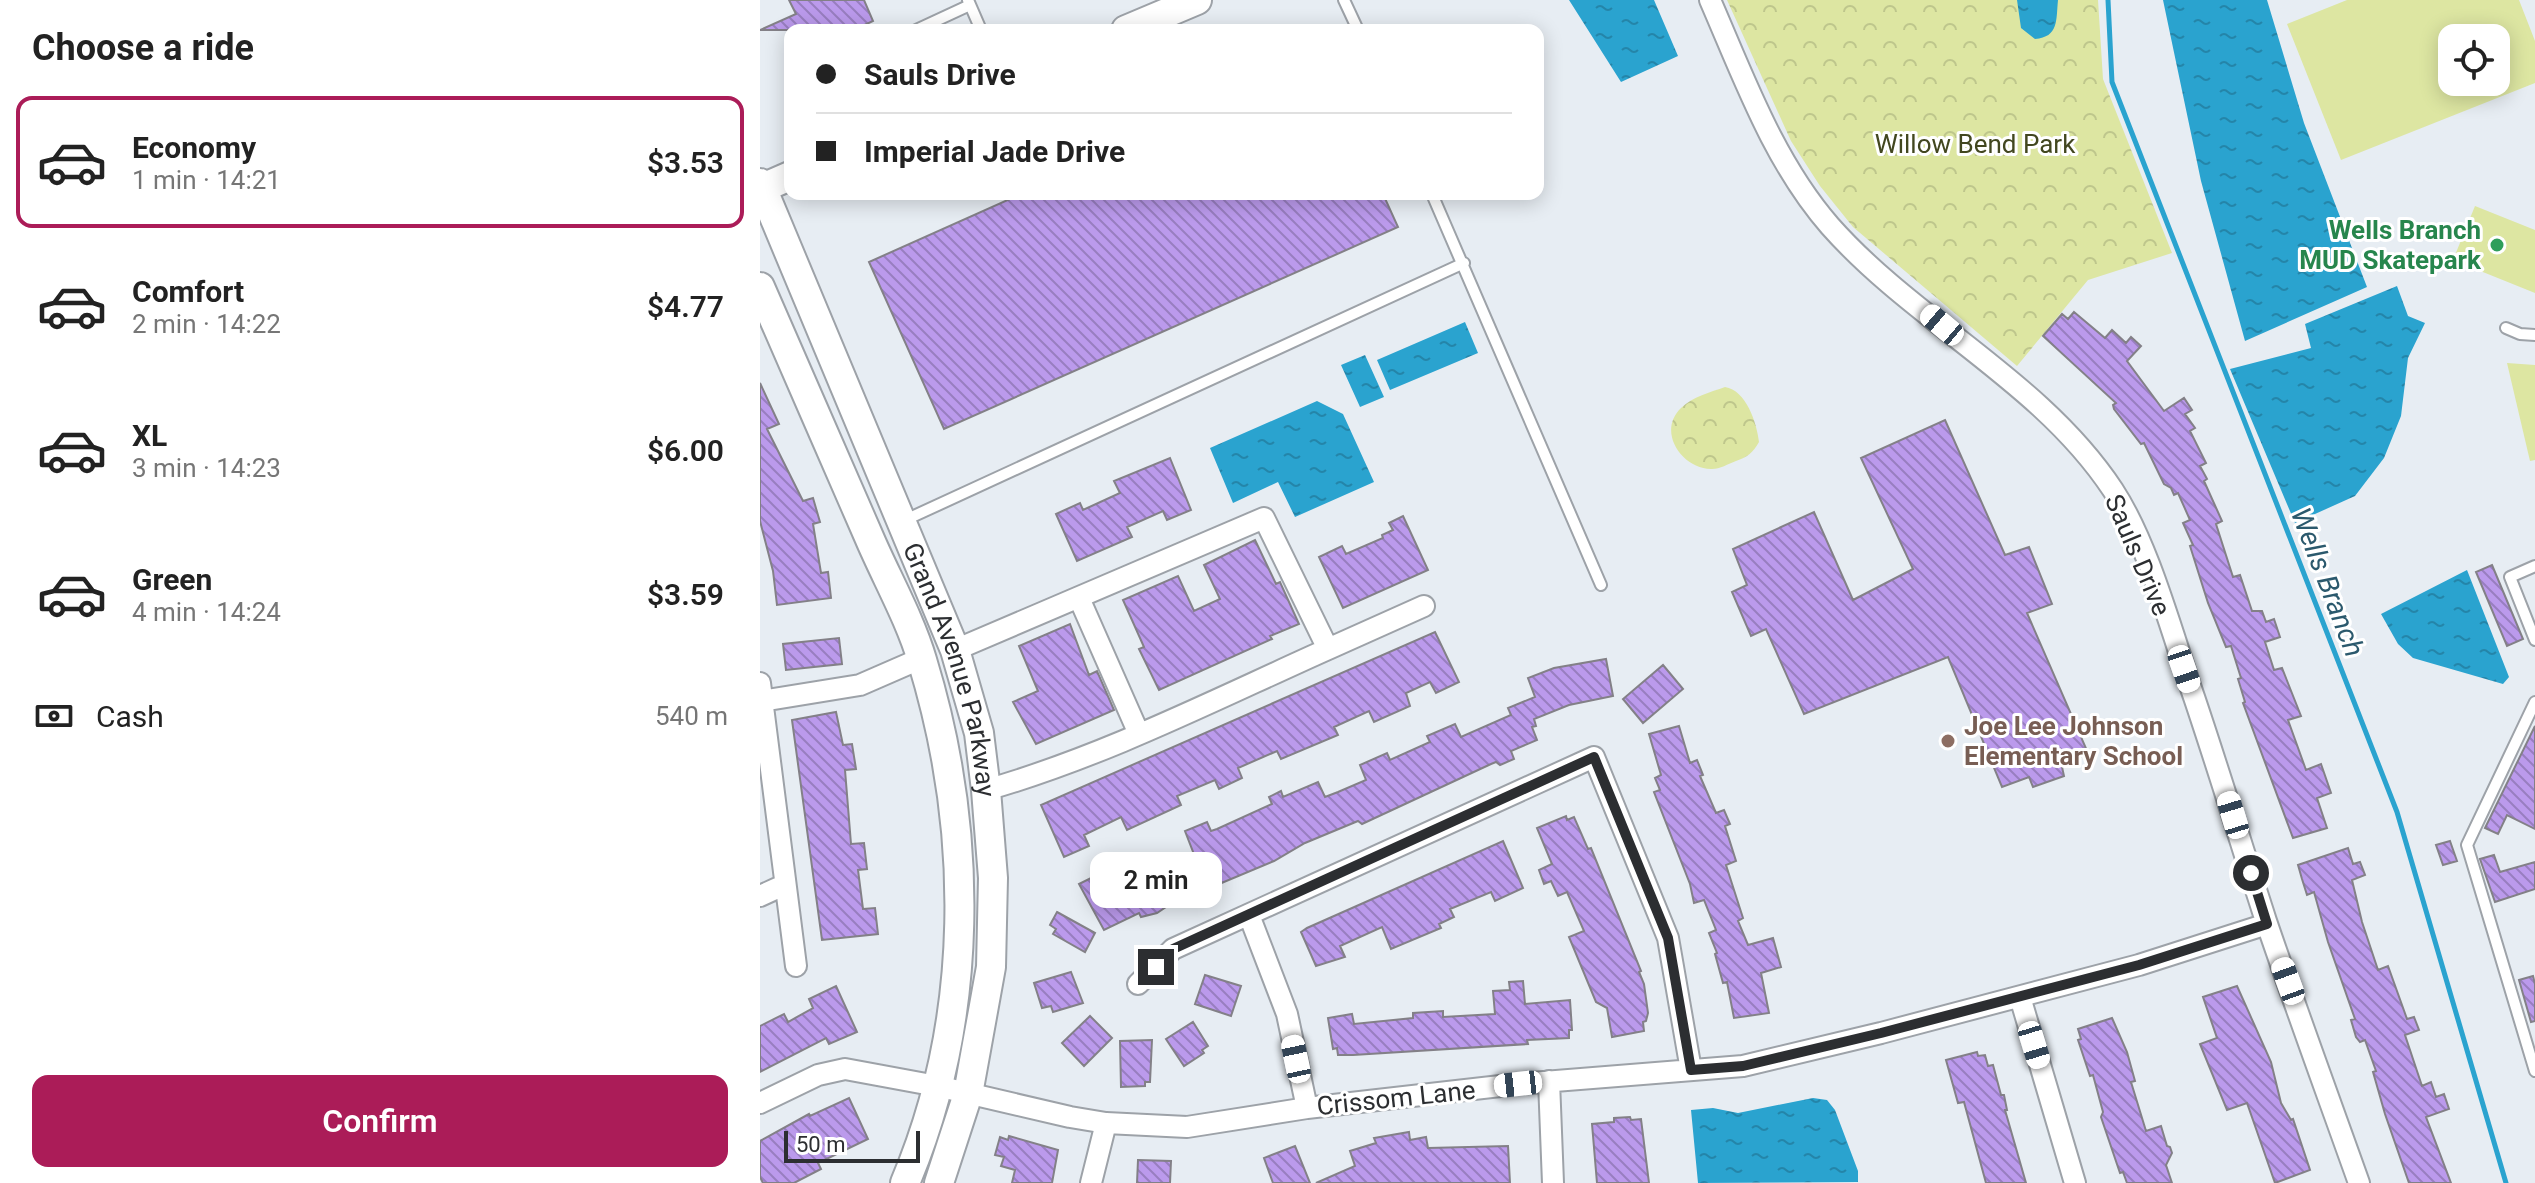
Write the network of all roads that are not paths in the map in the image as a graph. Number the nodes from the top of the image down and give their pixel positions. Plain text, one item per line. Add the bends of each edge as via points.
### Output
1 (1197, 0) edge
2 (1344, 0) edge
3 (1710, 0) edge
4 (969, 2) edge
5 (927, 24) edge
6 (978, 24) edge
7 (1140, 24) edge
8 (1355, 24) edge
9 (784, 178) edge
10 (761, 187) edge
11 (1435, 200) edge
12 (1464, 263) junction
13 (760, 287) edge
14 (2506, 328) dead end
15 (2535, 335) edge
16 (902, 522) junction
17 (2535, 566) edge
18 (1601, 585) dead end
19 (1079, 598) junction
20 (1424, 606) dead end
21 (2535, 640) edge
22 (1328, 649) junction
23 (955, 650) junction
24 (922, 658) junction
25 (761, 692) edge
26 (2535, 702) edge
27 (1139, 734) junction
28 (986, 790) junction
29 (784, 885) junction
30 (760, 896) edge
31 (1249, 915) junction
32 (2267, 924) junction
33 (796, 966) dead end
34 (1138, 984) dead end
35 (2020, 997) junction
36 (1691, 1070) junction
37 (2535, 1071) edge
38 (1549, 1081) junction
39 (937, 1086) junction
40 (968, 1094) junction
41 (760, 1103) edge
42 (1307, 1108) junction
43 (1106, 1123) junction
44 (905, 1183) edge
45 (939, 1183) edge
46 (1091, 1183) edge
47 (1553, 1183) edge
48 (2075, 1183) edge
49 (2359, 1183) edge

1 - 7 street
2 - 8 lane
3 - 32 street, Sauls Drive via 1764,124 1832,228 2079,444 2115,493 2143,552
4 - 5 lane
4 - 6 lane
9 - 10 street
10 - 16 street, Grand Avenue Parkway
11 - 12 lane
12 - 16 lane
12 - 18 lane
13 - 24 street, Grand Avenue Parkway
14 - 15 lane
16 - 23 street, Grand Avenue Parkway
17 - 21 lane via 2510,577
19 - 22 street via 1264,518
19 - 23 street
19 - 27 street
20 - 22 street
22 - 27 street
23 - 24 street
23 - 28 street, Grand Avenue Parkway via 979,733
24 - 25 street via 860,685
24 - 39 street, Grand Avenue Parkway via 947,764 959,857 958,968
25 - 29 street
26 - 37 lane via 2467,845
27 - 28 street
28 - 40 street, Grand Avenue Parkway via 993,878 991,967
29 - 30 street
29 - 33 street
31 - 34 street via 1173,949
31 - 36 street via 1594,757 1668,938
31 - 42 street via 1287,1014
32 - 35 street, Crissom Lane
32 - 49 street, Sauls Drive
35 - 36 street, Crissom Lane via 1743,1066
35 - 48 street
36 - 38 street, Crissom Lane
38 - 42 street, Crissom Lane
38 - 47 street
39 - 40 street, Crissom Lane
39 - 41 street, Crissom Lane via 845,1069 818,1075
39 - 44 street, Grand Avenue Parkway
40 - 43 street, Crissom Lane
40 - 45 street, Grand Avenue Parkway
42 - 43 street, Crissom Lane via 1187,1127
43 - 46 street

